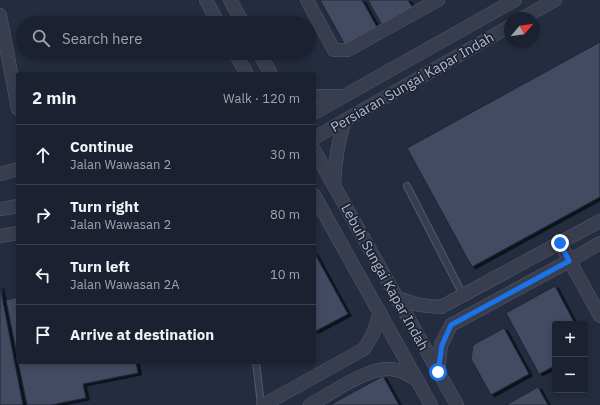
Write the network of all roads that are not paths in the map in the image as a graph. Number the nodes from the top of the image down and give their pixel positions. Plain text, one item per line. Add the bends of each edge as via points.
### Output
1 (206, 0) edge
2 (230, 0) edge
3 (307, 0) edge
4 (438, 0) edge
5 (515, 0) edge
6 (555, 0) edge
7 (420, 4) edge
8 (534, 12) edge
9 (0, 15) edge
10 (214, 16) edge
11 (239, 16) edge
12 (316, 16) edge
13 (316, 17) edge
14 (504, 29) edge
15 (4, 56) edge
16 (239, 60) edge
17 (264, 60) edge
18 (246, 72) edge
19 (270, 72) edge
20 (316, 96) edge
21 (345, 96) junction
22 (16, 101) edge
23 (316, 112) edge
24 (345, 120) junction
25 (316, 137) edge
26 (316, 153) edge
27 (16, 170) edge
28 (0, 174) edge
29 (334, 184) junction
30 (407, 186) dead end
31 (316, 199) edge
32 (16, 206) edge
33 (0, 209) edge
34 (600, 222) edge
35 (16, 232) edge
36 (0, 236) edge
37 (560, 243) junction
38 (600, 244) edge
39 (569, 261) junction
40 (463, 295) junction
41 (397, 298) junction
42 (380, 312) junction
43 (600, 316) edge
44 (256, 364) edge
45 (438, 372) junction
46 (418, 381) junction
47 (262, 405) edge
48 (310, 405) edge
49 (431, 405) edge
50 (457, 405) edge

1 - 10 street
2 - 11 street
3 - 12 street
4 - 7 street
5 - 21 street, Persiaran Sungai Kapar Indah
6 - 8 street
7 - 13 street via 348,50 340,51 334,50
9 - 15 street
14 - 24 street, Persiaran Sungai Kapar Indah
15 - 22 street
16 - 18 street
17 - 19 street
20 - 21 street
21 - 23 street, Persiaran Sungai Kapar Indah
24 - 25 street, Persiaran Sungai Kapar Indah
24 - 29 street via 334,163
26 - 29 street, Lebuh Sungai Kapar Indah
27 - 28 street
29 - 41 street, Lebuh Sungai Kapar Indah
30 - 40 lane
31 - 42 street, Lebuh Sungai Kapar Indah
32 - 33 street
34 - 37 street
35 - 36 street
37 - 39 street
37 - 40 street
38 - 39 street
39 - 43 street
39 - 45 street via 451,325 442,345
40 - 41 street via 441,307 419,305
41 - 45 street, Lebuh Sungai Kapar Indah
42 - 46 street, Lebuh Sungai Kapar Indah
42 - 47 street via 373,334 364,349
44 - 47 lane
45 - 50 street, Lebuh Sungai Kapar Indah
46 - 48 street via 403,372 389,369 369,372
46 - 49 street, Lebuh Sungai Kapar Indah

